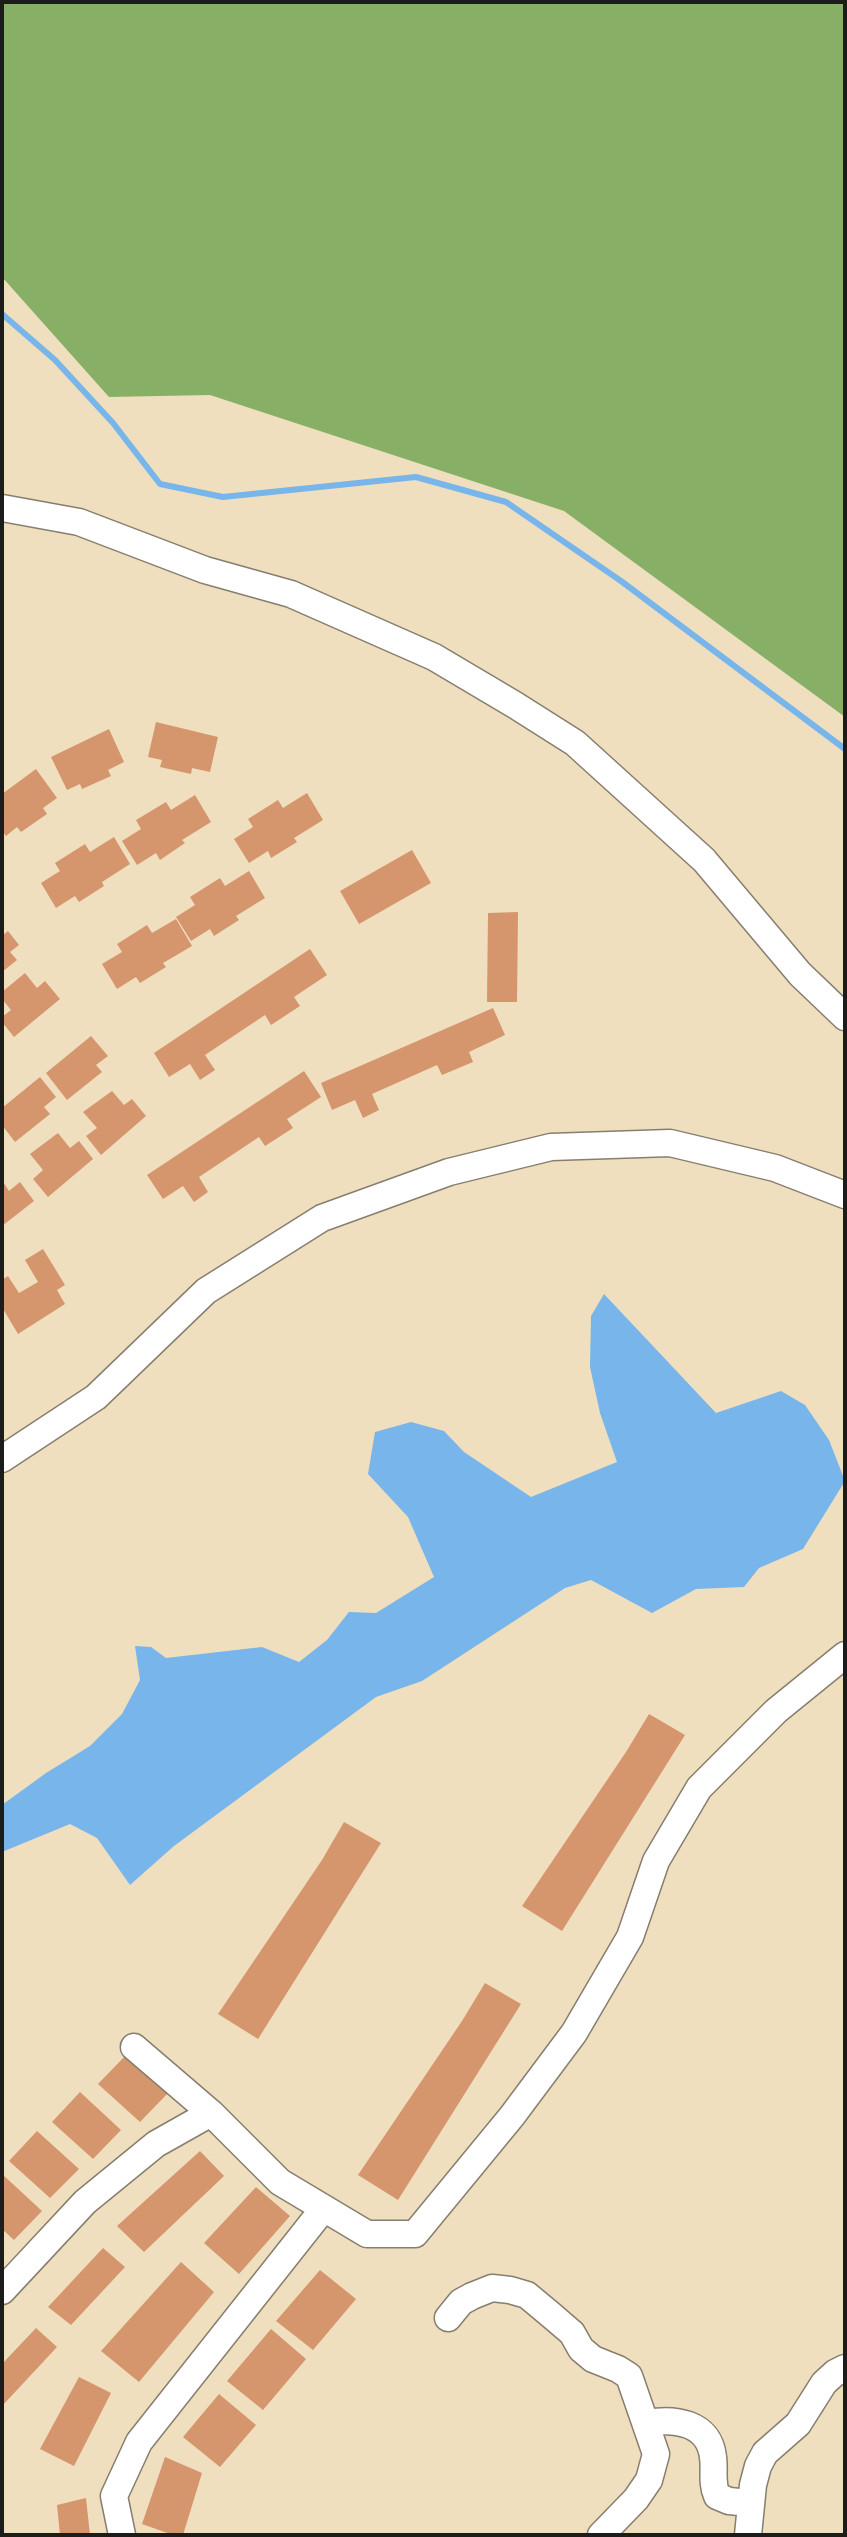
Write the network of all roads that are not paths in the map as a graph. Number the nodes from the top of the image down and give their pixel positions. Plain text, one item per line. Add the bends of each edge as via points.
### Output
1 (2, 508) edge
2 (845, 1017) edge
3 (845, 1195) edge
4 (2, 1459) edge
5 (845, 1655) edge
6 (134, 2047) dead end
7 (211, 2113) junction
8 (324, 2208) junction
9 (2, 2291) edge
10 (448, 2318) dead end
11 (845, 2368) edge
12 (647, 2423) junction
13 (750, 2503) junction
14 (122, 2535) edge
15 (601, 2535) edge
16 (748, 2535) edge

1 - 2 street via 79,522 205,570 291,594 434,657 516,705 575,743 704,860 800,974
3 - 4 street via 775,1168 670,1143 551,1147 449,1172 322,1218 206,1291 96,1398
5 - 8 street via 776,1711 699,1788 656,1861 631,1937 574,2033 415,2234 367,2234
6 - 7 street
7 - 8 street via 281,2182
7 - 9 street via 156,2144 85,2202
8 - 14 street via 139,2442 114,2496
10 - 12 street via 461,2302 492,2288 527,2295 572,2333 593,2360 629,2376
11 - 13 street via 824,2383 798,2424 765,2453
12 - 13 street via 677,2420 693,2426 706,2437 713,2455 712,2485 717,2496
12 - 15 street via 656,2454 649,2480
13 - 16 street

